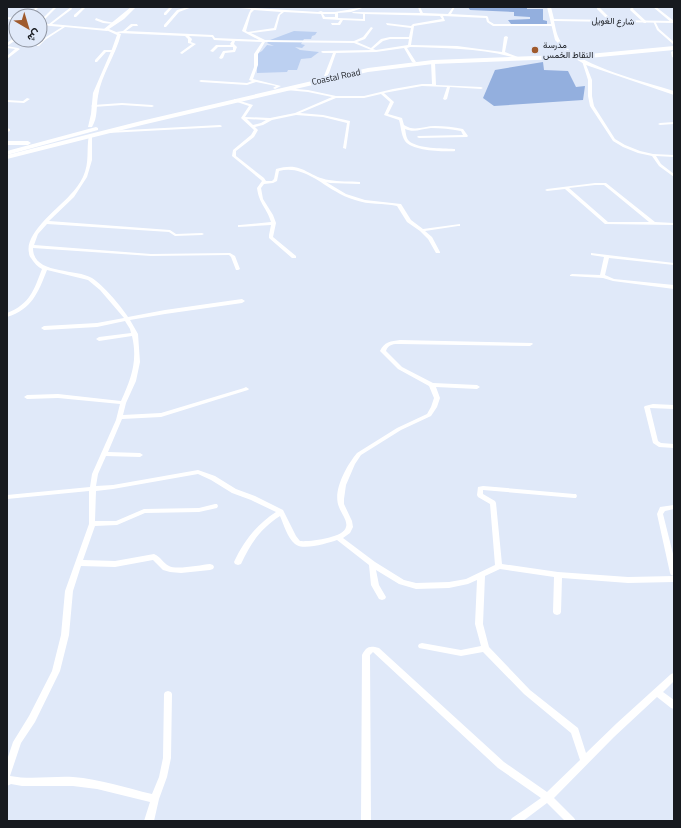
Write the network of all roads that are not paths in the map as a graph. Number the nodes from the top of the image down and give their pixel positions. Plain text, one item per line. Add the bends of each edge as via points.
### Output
1 (56, 7) edge
2 (85, 7) edge
3 (134, 7) edge
4 (172, 7) edge
5 (191, 7) edge
6 (231, 7) edge
7 (364, 7) edge
8 (419, 7) edge
9 (454, 7) edge
10 (549, 7) edge
11 (553, 7) edge
12 (633, 7) edge
13 (654, 7) edge
14 (71, 8) edge
15 (253, 8) edge
16 (293, 8) dead end
17 (598, 8) edge
18 (284, 11) junction
19 (290, 11) junction
20 (321, 12) junction
21 (337, 12) junction
22 (350, 12) junction
23 (364, 13) junction
24 (48, 14) edge
25 (165, 14) dead end
26 (422, 14) junction
27 (441, 15) junction
28 (450, 15) junction
29 (75, 16) dead end
30 (48, 18) edge
31 (336, 18) junction
32 (56, 19) junction
33 (96, 19) dead end
34 (342, 19) junction
35 (554, 21) junction
36 (612, 21) junction
37 (645, 22) junction
38 (654, 22) junction
39 (674, 22) edge
40 (114, 23) junction
41 (332, 24) dead end
42 (387, 24) dead end
43 (49, 25) joint
44 (137, 25) dead end
45 (65, 26) junction
46 (165, 26) dead end
47 (412, 27) junction
48 (371, 28) dead end
49 (107, 30) junction
50 (118, 32) junction
51 (124, 32) junction
52 (246, 33) junction
53 (48, 35) edge
54 (186, 35) junction
55 (251, 35) junction
56 (506, 37) dead end
57 (410, 38) junction
58 (236, 40) junction
59 (264, 41) junction
60 (354, 42) junction
61 (7, 46) edge
62 (234, 46) junction
63 (409, 46) junction
64 (372, 48) junction
65 (673, 48) edge
66 (113, 51) junction
67 (212, 51) dead end
68 (376, 51) junction
69 (323, 52) dead end
70 (335, 52) junction
71 (182, 53) dead end
72 (503, 53) junction
73 (600, 54) junction
74 (516, 56) junction
75 (553, 56) junction
76 (578, 57) junction
77 (674, 57) edge
78 (7, 58) edge
79 (221, 58) dead end
80 (96, 61) dead end
81 (414, 62) junction
82 (433, 62) junction
83 (326, 76) junction
84 (201, 81) dead end
85 (254, 82) junction
86 (434, 85) junction
87 (449, 86) junction
88 (275, 88) junction
89 (284, 88) junction
90 (481, 88) dead end
91 (382, 93) junction
92 (674, 93) edge
93 (254, 96) junction
94 (336, 97) junction
95 (28, 99) dead end
96 (445, 99) dead end
97 (235, 100) junction
98 (7, 101) edge
99 (251, 105) junction
100 (94, 106) junction
101 (152, 106) dead end
102 (293, 115) junction
103 (243, 118) junction
104 (271, 119) junction
105 (143, 120) junction
106 (674, 123) edge
107 (660, 124) dead end
108 (95, 126) junction
109 (220, 126) dead end
110 (253, 126) junction
111 (403, 126) junction
112 (106, 132) junction
113 (90, 136) junction
114 (419, 137) dead end
115 (7, 144) edge
116 (27, 145) junction
117 (345, 148) dead end
118 (454, 150) dead end
119 (7, 155) edge
120 (653, 155) junction
121 (673, 156) edge
122 (674, 176) edge
123 (319, 179) junction
124 (262, 183) junction
125 (359, 183) dead end
126 (565, 187) junction
127 (547, 190) dead end
128 (46, 222) junction
129 (274, 223) junction
130 (654, 224) junction
131 (674, 224) edge
132 (458, 225) dead end
133 (240, 226) dead end
134 (422, 230) junction
135 (202, 234) dead end
136 (32, 246) junction
137 (438, 252) dead end
138 (593, 254) dead end
139 (607, 256) junction
140 (294, 257) dead end
141 (674, 264) edge
142 (45, 268) junction
143 (238, 268) dead end
144 (572, 275) dead end
145 (604, 277) junction
146 (674, 287) edge
147 (242, 300) dead end
148 (7, 315) edge
149 (128, 320) junction
150 (44, 328) dead end
151 (135, 334) junction
152 (99, 339) dead end
153 (530, 344) dead end
154 (432, 385) junction
155 (477, 387) dead end
156 (246, 390) dead end
157 (27, 397) dead end
158 (123, 403) junction
159 (674, 407) edge
160 (120, 417) junction
161 (674, 446) edge
162 (104, 454) junction
163 (140, 455) dead end
164 (93, 489) junction
165 (574, 496) dead end
166 (7, 497) edge
167 (215, 506) dead end
168 (674, 507) edge
169 (281, 512) junction
170 (92, 524) junction
171 (340, 538) junction
172 (238, 562) dead end
173 (79, 564) junction
174 (372, 564) junction
175 (499, 566) junction
176 (210, 567) dead end
177 (674, 574) edge
178 (558, 575) junction
179 (481, 576) junction
180 (674, 579) edge
181 (382, 597) dead end
182 (557, 612) dead end
183 (422, 646) dead end
184 (485, 648) junction
185 (674, 676) edge
186 (657, 692) junction
187 (168, 694) dead end
188 (674, 705) edge
189 (9, 759) edge
190 (584, 760) junction
191 (7, 774) edge
192 (7, 782) edge
193 (547, 797) junction
194 (155, 799) junction
195 (149, 821) edge
196 (366, 821) edge
197 (515, 821) edge
198 (571, 821) edge

1 - 24 street
2 - 29 street
3 - 40 street
4 - 25 street
5 - 46 street via 178,11
6 - 15 street
7 - 22 street
8 - 26 street
9 - 28 street
10 - 35 street
11 - 35 street
12 - 37 street via 631,9 634,13
13 - 39 street
14 - 32 street
15 - 18 street
15 - 52 street via 244,27
16 - 19 street
17 - 36 street
18 - 19 street
18 - 52 street via 279,15 275,29
19 - 20 street
20 - 21 street
20 - 31 street via 324,18
21 - 22 street
21 - 31 street
22 - 23 street
23 - 26 street
23 - 34 street via 364,20
26 - 27 street
27 - 28 street
27 - 47 street via 444,20 414,24
28 - 35 street via 487,17 493,25
30 - 32 street
31 - 34 street
32 - 43 street
33 - 40 street
34 - 41 street via 339,24
35 - 36 street, شارع الغويل
35 - 76 street via 556,37
36 - 37 street, شارع الغويل
37 - 38 street, شارع الغويل
38 - 39 street, شارع الغويل
38 - 65 street
40 - 49 street
42 - 47 street
43 - 45 street
44 - 51 street via 132,25
45 - 49 street
45 - 53 street via 58,32
47 - 57 street
48 - 60 street via 364,38
49 - 50 street
50 - 51 street
50 - 66 street
51 - 54 street
52 - 55 street
54 - 58 street
54 - 71 street via 194,44
55 - 58 street via 241,35
55 - 59 street
56 - 72 street
57 - 63 street
57 - 64 street via 382,40
58 - 59 street
58 - 62 street via 232,44
59 - 60 street
59 - 85 street via 256,54 257,67 251,80
60 - 64 street
61 - 78 street via 18,49
62 - 67 street via 217,46
62 - 79 street via 233,52 224,52
63 - 68 street
63 - 72 street via 468,48
63 - 81 street via 405,48
64 - 68 street
65 - 73 highway, Coastal Road
65 - 77 street
66 - 80 street via 105,51
66 - 100 street via 96,91
68 - 70 street
69 - 70 street
70 - 83 street
72 - 74 street
73 - 76 highway, Coastal Road
73 - 76 highway via 586,52
74 - 75 highway, Coastal Road
74 - 81 highway, Coastal Road
75 - 76 highway, Coastal Road
75 - 76 highway via 563,52
75 - 82 highway, Coastal Road
76 - 92 street
76 - 120 street via 590,80 590,101 614,140 631,150
81 - 83 highway, Coastal Road via 376,66
82 - 86 street
82 - 89 highway, Coastal Road via 368,70
83 - 88 highway, Coastal Road
84 - 85 street via 247,84
85 - 88 street via 279,86
86 - 87 street
86 - 91 street
87 - 90 street
87 - 96 street
88 - 105 highway, Coastal Road
89 - 93 highway, Coastal Road
89 - 94 street
91 - 94 street via 364,97
91 - 111 street via 392,102 386,115 400,118
93 - 97 highway, Coastal Road
93 - 99 street
94 - 102 street
95 - 98 street via 24,102
97 - 99 street
97 - 112 highway, Coastal Road
99 - 103 street
100 - 101 street
100 - 108 street
102 - 104 street
102 - 117 street via 319,115 348,122
103 - 104 street
103 - 110 street
104 - 110 street
105 - 108 highway
105 - 119 highway, Coastal Road
106 - 107 street
108 - 116 street via 77,134
109 - 112 street
110 - 124 street via 256,132 233,154 263,179
111 - 114 street via 410,131 435,127 462,130 466,136
111 - 118 street via 406,142 414,146
112 - 113 highway, Coastal Road
113 - 119 highway, Coastal Road
113 - 128 street via 90,160 85,177 72,196
115 - 116 street
116 - 119 street
120 - 121 street
120 - 122 street via 660,165
123 - 124 street via 302,170 286,168 277,170 274,182
123 - 125 street
123 - 134 street via 331,188 359,200 374,204 399,205 409,222
124 - 129 street via 259,188 260,199
126 - 127 street
126 - 130 street via 607,223
126 - 130 street via 605,184
128 - 135 street via 170,231 175,235
128 - 136 street via 36,234
129 - 133 street
129 - 140 street via 271,236
130 - 131 street
132 - 134 street
134 - 137 street
136 - 142 street via 32,256
136 - 143 street via 151,255 230,254
138 - 139 street
139 - 141 street
139 - 145 street via 602,275
142 - 148 street via 26,306
142 - 149 street via 90,279 111,298
144 - 145 street
145 - 146 street
147 - 149 street
149 - 150 street via 97,325
149 - 151 street
151 - 152 street
151 - 158 street via 137,362
153 - 154 street via 400,342 384,347 383,352 400,368
154 - 155 street
154 - 171 street via 437,398 429,415 399,429 355,459 341,492 341,504 350,528 347,534
156 - 160 street via 161,415
157 - 158 street via 58,396
158 - 160 street
159 - 161 street via 647,408 655,442 659,445
160 - 162 street
162 - 163 street
162 - 164 street via 95,474
164 - 166 street
164 - 169 street via 198,472
164 - 170 street
165 - 175 street via 480,489 480,495 493,503
167 - 170 street via 199,510 144,511 117,523
168 - 177 street via 666,507 660,514
169 - 171 street via 293,537 300,544
169 - 172 street via 269,519 251,537
170 - 173 street
171 - 174 street
173 - 176 street via 115,564 154,557 169,569
173 - 189 street via 69,592 65,635 56,671
174 - 179 street via 402,582 416,586 449,585
174 - 181 street via 375,585
175 - 178 street
175 - 179 street
178 - 180 street via 628,580
178 - 182 street
179 - 184 street via 479,624
183 - 184 street via 461,653
184 - 190 street via 527,692 575,731
185 - 186 street
186 - 188 street
186 - 190 street
187 - 194 street via 167,758
189 - 191 street
190 - 193 street
192 - 194 street via 9,780 28,783 90,783
193 - 196 street via 502,765 372,649 366,655
193 - 197 street
193 - 198 street
194 - 195 street

